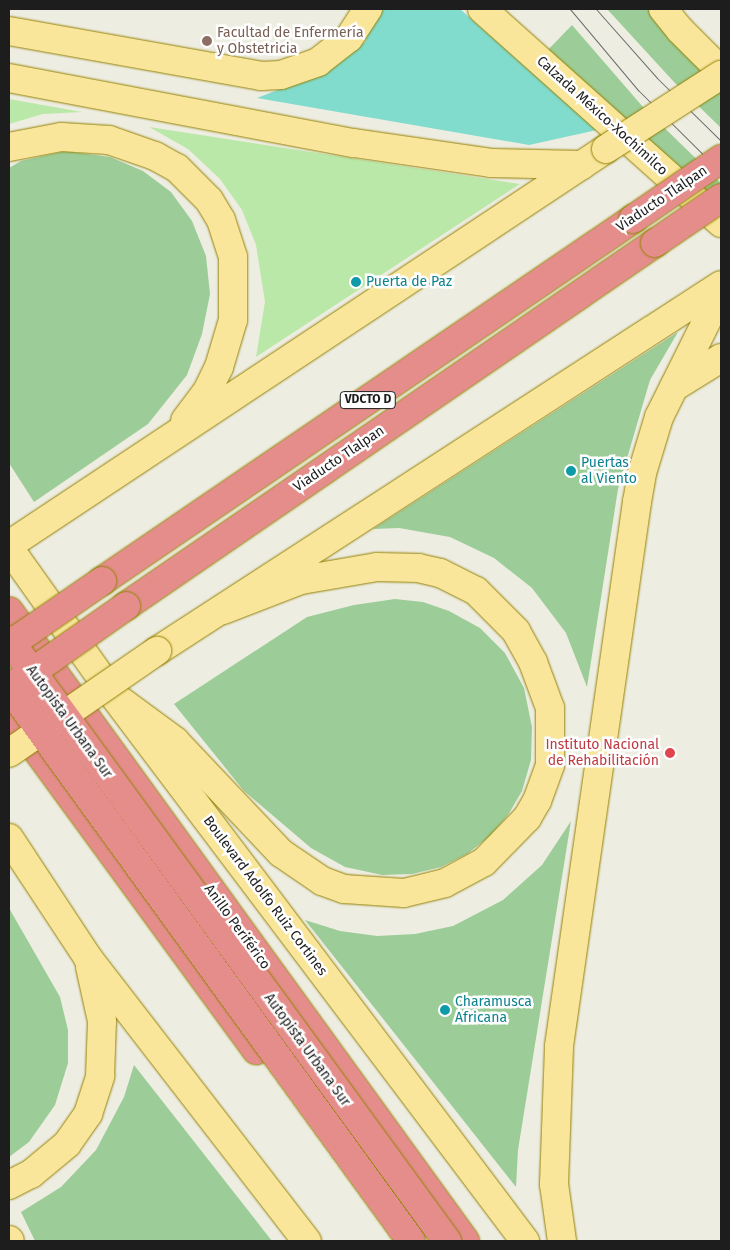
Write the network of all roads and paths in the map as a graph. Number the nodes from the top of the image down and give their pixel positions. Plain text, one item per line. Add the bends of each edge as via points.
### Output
1 (368, 9) edge
2 (482, 9) edge
3 (663, 9) edge
4 (9, 31) edge
5 (721, 71) edge
6 (721, 75) edge
7 (9, 78) edge
8 (9, 147) edge
9 (721, 159) edge
10 (582, 165) junction
11 (721, 198) edge
12 (721, 223) edge
13 (721, 285) edge
14 (721, 292) edge
15 (721, 358) edge
16 (671, 390) junction
17 (154, 448) junction
18 (9, 547) edge
19 (223, 610) junction
20 (9, 611) edge
21 (9, 640) edge
22 (9, 645) edge
23 (9, 688) edge
24 (114, 696) junction
25 (9, 712) edge
26 (9, 753) edge
27 (9, 838) edge
28 (88, 958) junction
29 (9, 1185) edge
30 (306, 1241) edge
31 (395, 1241) edge
32 (411, 1241) edge
33 (447, 1241) edge
34 (465, 1241) edge
35 (525, 1241) edge
36 (562, 1241) edge

1 - 4 main road via 349,38 318,62 281,75 261,76
2 - 12 main road, Calzada México-Xochimilco
3 - 5 main road
6 - 10 main road, bridge
7 - 10 main road via 354,143 491,163
8 - 17 main road via 61,137 100,139 132,146 177,168 209,200 221,220 228,238 235,277 233,320 227,344 212,382 193,412
9 - 22 highway, Viaducto Tlalpan / VDCTO D, bridge
10 - 17 main road
11 - 23 highway, Viaducto Tlalpan / VDCTO D, bridge
13 - 19 main road
14 - 16 main road
15 - 16 main road
16 - 36 main road via 642,473 559,1046 554,1184
17 - 18 main road
18 - 24 main road, Boulevard Adolfo Ruiz Cortines
19 - 24 main road via 301,580 377,567 419,568 440,573 476,591 516,631 533,662 550,708 550,765 545,783 527,818 484,862 445,883 404,893 344,889 315,877 281,853 175,741
19 - 26 main road, bridge via 157,651
20 - 34 highway, Anillo Periférico
21 - 33 highway, Autopista Urbana Sur, bridge
23 - 32 highway, Autopista Urbana Sur, bridge
24 - 35 main road, Boulevard Adolfo Ruiz Cortines
25 - 31 highway
27 - 28 main road
28 - 29 main road via 102,1021 100,1076 88,1114 67,1144 31,1174
28 - 30 main road

